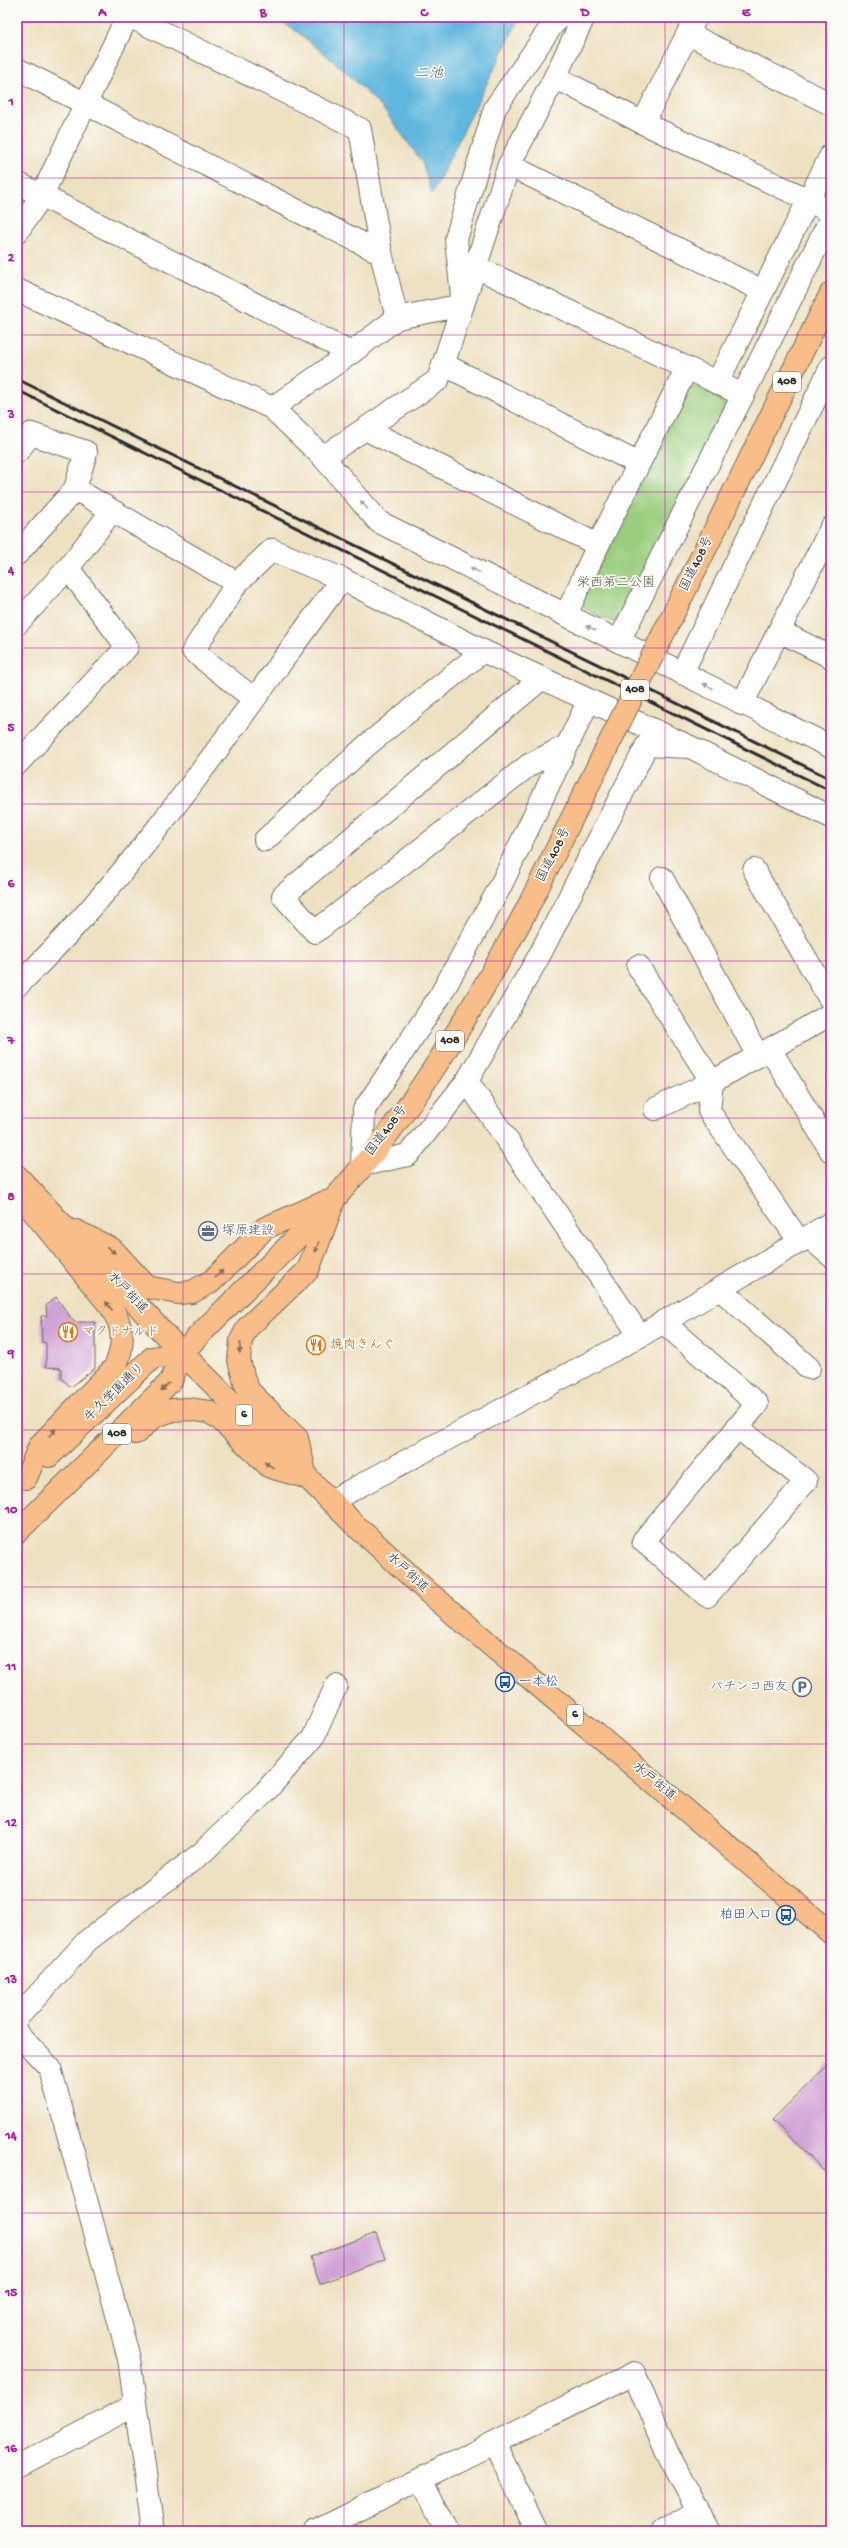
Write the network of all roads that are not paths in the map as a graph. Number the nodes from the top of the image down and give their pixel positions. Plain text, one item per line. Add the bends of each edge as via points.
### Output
1 (127, 17) edge
2 (131, 17) edge
3 (561, 17) edge
4 (584, 17) edge
5 (692, 26) edge
6 (17, 70) edge
7 (556, 77) junction
8 (87, 104) junction
9 (831, 104) edge
10 (643, 123) junction
11 (831, 155) edge
12 (509, 165) junction
13 (17, 183) edge
14 (42, 195) junction
15 (809, 200) junction
16 (831, 214) edge
17 (831, 218) edge
18 (17, 232) edge
19 (380, 253) junction
20 (476, 267) junction
21 (17, 290) edge
22 (763, 291) junction
23 (831, 293) edge
24 (462, 305) junction
25 (397, 318) junction
26 (351, 353) junction
27 (443, 364) junction
28 (831, 367) edge
29 (687, 368) junction
30 (717, 383) junction
31 (743, 395) junction
32 (272, 408) junction
33 (365, 429) junction
34 (17, 452) edge
35 (323, 457) junction
36 (637, 463) junction
37 (75, 489) junction
38 (112, 510) junction
39 (831, 528) edge
40 (598, 545) junction
41 (17, 554) edge
42 (68, 568) junction
43 (342, 579) junction
44 (237, 583) junction
45 (566, 615) junction
46 (17, 624) edge
47 (779, 631) junction
48 (619, 641) junction
49 (483, 651) junction
50 (831, 656) edge
51 (682, 673) junction
52 (542, 678) junction
53 (254, 699) junction
54 (589, 700) junction
55 (742, 704) junction
56 (566, 746) junction
57 (690, 747) junction
58 (831, 747) edge
59 (17, 764) edge
60 (831, 817) edge
61 (265, 840) dead end
62 (754, 870) dead end
63 (662, 878) dead end
64 (638, 966) dead end
65 (17, 986) edge
66 (829, 1016) edge
67 (764, 1053) junction
68 (468, 1081) junction
69 (712, 1082) junction
70 (655, 1109) dead end
71 (831, 1151) edge
72 (362, 1165) junction
73 (21, 1181) edge
74 (335, 1197) junction
75 (831, 1223) edge
76 (65, 1226) junction
77 (805, 1239) junction
78 (831, 1256) edge
79 (720, 1289) junction
80 (663, 1322) junction
81 (640, 1336) junction
82 (182, 1353) junction
83 (809, 1368) dead end
84 (737, 1428) junction
85 (306, 1477) junction
86 (21, 1483) edge
87 (332, 1501) junction
88 (41, 1509) junction
89 (17, 1532) edge
90 (336, 1686) dead end
91 (831, 1933) edge
92 (17, 2018) edge
93 (17, 2033) edge
94 (135, 2405) junction
95 (494, 2444) junction
96 (17, 2467) edge
97 (421, 2479) junction
98 (699, 2510) junction
99 (324, 2529) edge
100 (153, 2531) edge
101 (447, 2531) edge
102 (537, 2531) edge
103 (663, 2531) edge
104 (709, 2531) edge

1 - 8 street
2 - 19 street via 360,129
3 - 24 street via 553,24 495,108 456,239
4 - 7 street
5 - 9 street
5 - 10 street
6 - 8 street
7 - 10 street
7 - 12 street
8 - 14 street
8 - 19 street
10 - 15 street
11 - 15 street
12 - 20 street
12 - 22 street
13 - 14 street
14 - 18 street
14 - 26 street
15 - 16 street
15 - 22 street
17 - 31 street
19 - 25 street
20 - 24 street
20 - 29 street
21 - 32 street
22 - 30 street
23 - 72 highway, 国道408号 / 408, bridge via 527,909 494,970 426,1078
24 - 25 street
24 - 27 street
25 - 26 street
26 - 32 street
27 - 33 street via 438,380
27 - 36 street
28 - 51 street
29 - 30 street
29 - 36 street
30 - 31 street
31 - 48 street
32 - 35 street
33 - 35 street
33 - 40 street
34 - 37 street via 31,434 86,452
45 -> 35 street via 379,522
36 - 40 street
37 - 38 street
37 - 41 street
38 - 42 street
38 - 44 street
39 - 47 street
40 - 45 street
42 - 46 street
42 - 59 street via 127,647
43 - 44 street via 272,550
43 - 49 street
43 - 53 street
44 - 53 street via 193,651
48 -> 45 street
47 - 50 street
47 - 55 street
48 - 51 street
49 - 52 street
49 - 61 street via 366,746
55 -> 51 street
52 - 54 street
52 - 56 street via 283,896 314,932 529,765
53 - 65 street via 153,835 54,950
54 - 56 street
54 - 57 street
55 - 58 street
56 - 72 street via 500,887 440,996 364,1110
57 - 60 street
57 - 68 street via 647,745 538,958
62 - 66 street
63 - 67 street
64 - 69 street
66 - 67 street
67 - 69 street
67 - 71 street
68 - 72 street via 408,1155
68 - 81 street
69 - 70 street
69 - 77 street via 709,1111
72 - 74 highway, 国道408号 / 408
73 - 76 highway, 水戸街道 / 6
86 -> 73 highway via 40,1445 115,1367 121,1354 123,1335 120,1322 111,1307 27,1206
76 -> 74 highway via 112,1248 147,1287 172,1293 192,1292 212,1281 265,1228
74 - 82 highway, 国道408号 / 408
74 -> 85 highway via 308,1270 248,1327 241,1340 240,1366 244,1383 297,1438
75 - 77 street
76 - 82 highway, 水戸街道 / 6
77 - 78 street
77 - 79 street
79 - 80 street
79 - 83 street
80 - 81 street
80 - 84 street via 757,1404
81 - 87 street
82 - 85 highway, 水戸街道 / 6
82 - 86 highway, 牛久学園通り / 408 via 152,1358
82 -> 88 highway, 408 via 171,1381
84 - 84 street via 643,1541 707,1596 806,1481
85 - 87 highway, 水戸街道 / 6
85 -> 88 highway via 270,1467 220,1419 209,1412 172,1410 154,1417 78,1487
87 - 91 highway, 水戸街道 / 6 via 428,1592
88 - 89 highway, 408
90 - 92 street via 313,1738 265,1792 203,1852 87,1941
93 - 94 street via 50,2068 129,2359
94 - 96 street
94 - 100 street
95 - 97 street
95 - 98 street via 634,2373 667,2452
95 - 102 street
97 - 99 street
97 - 101 street
98 - 103 street
98 - 104 street

